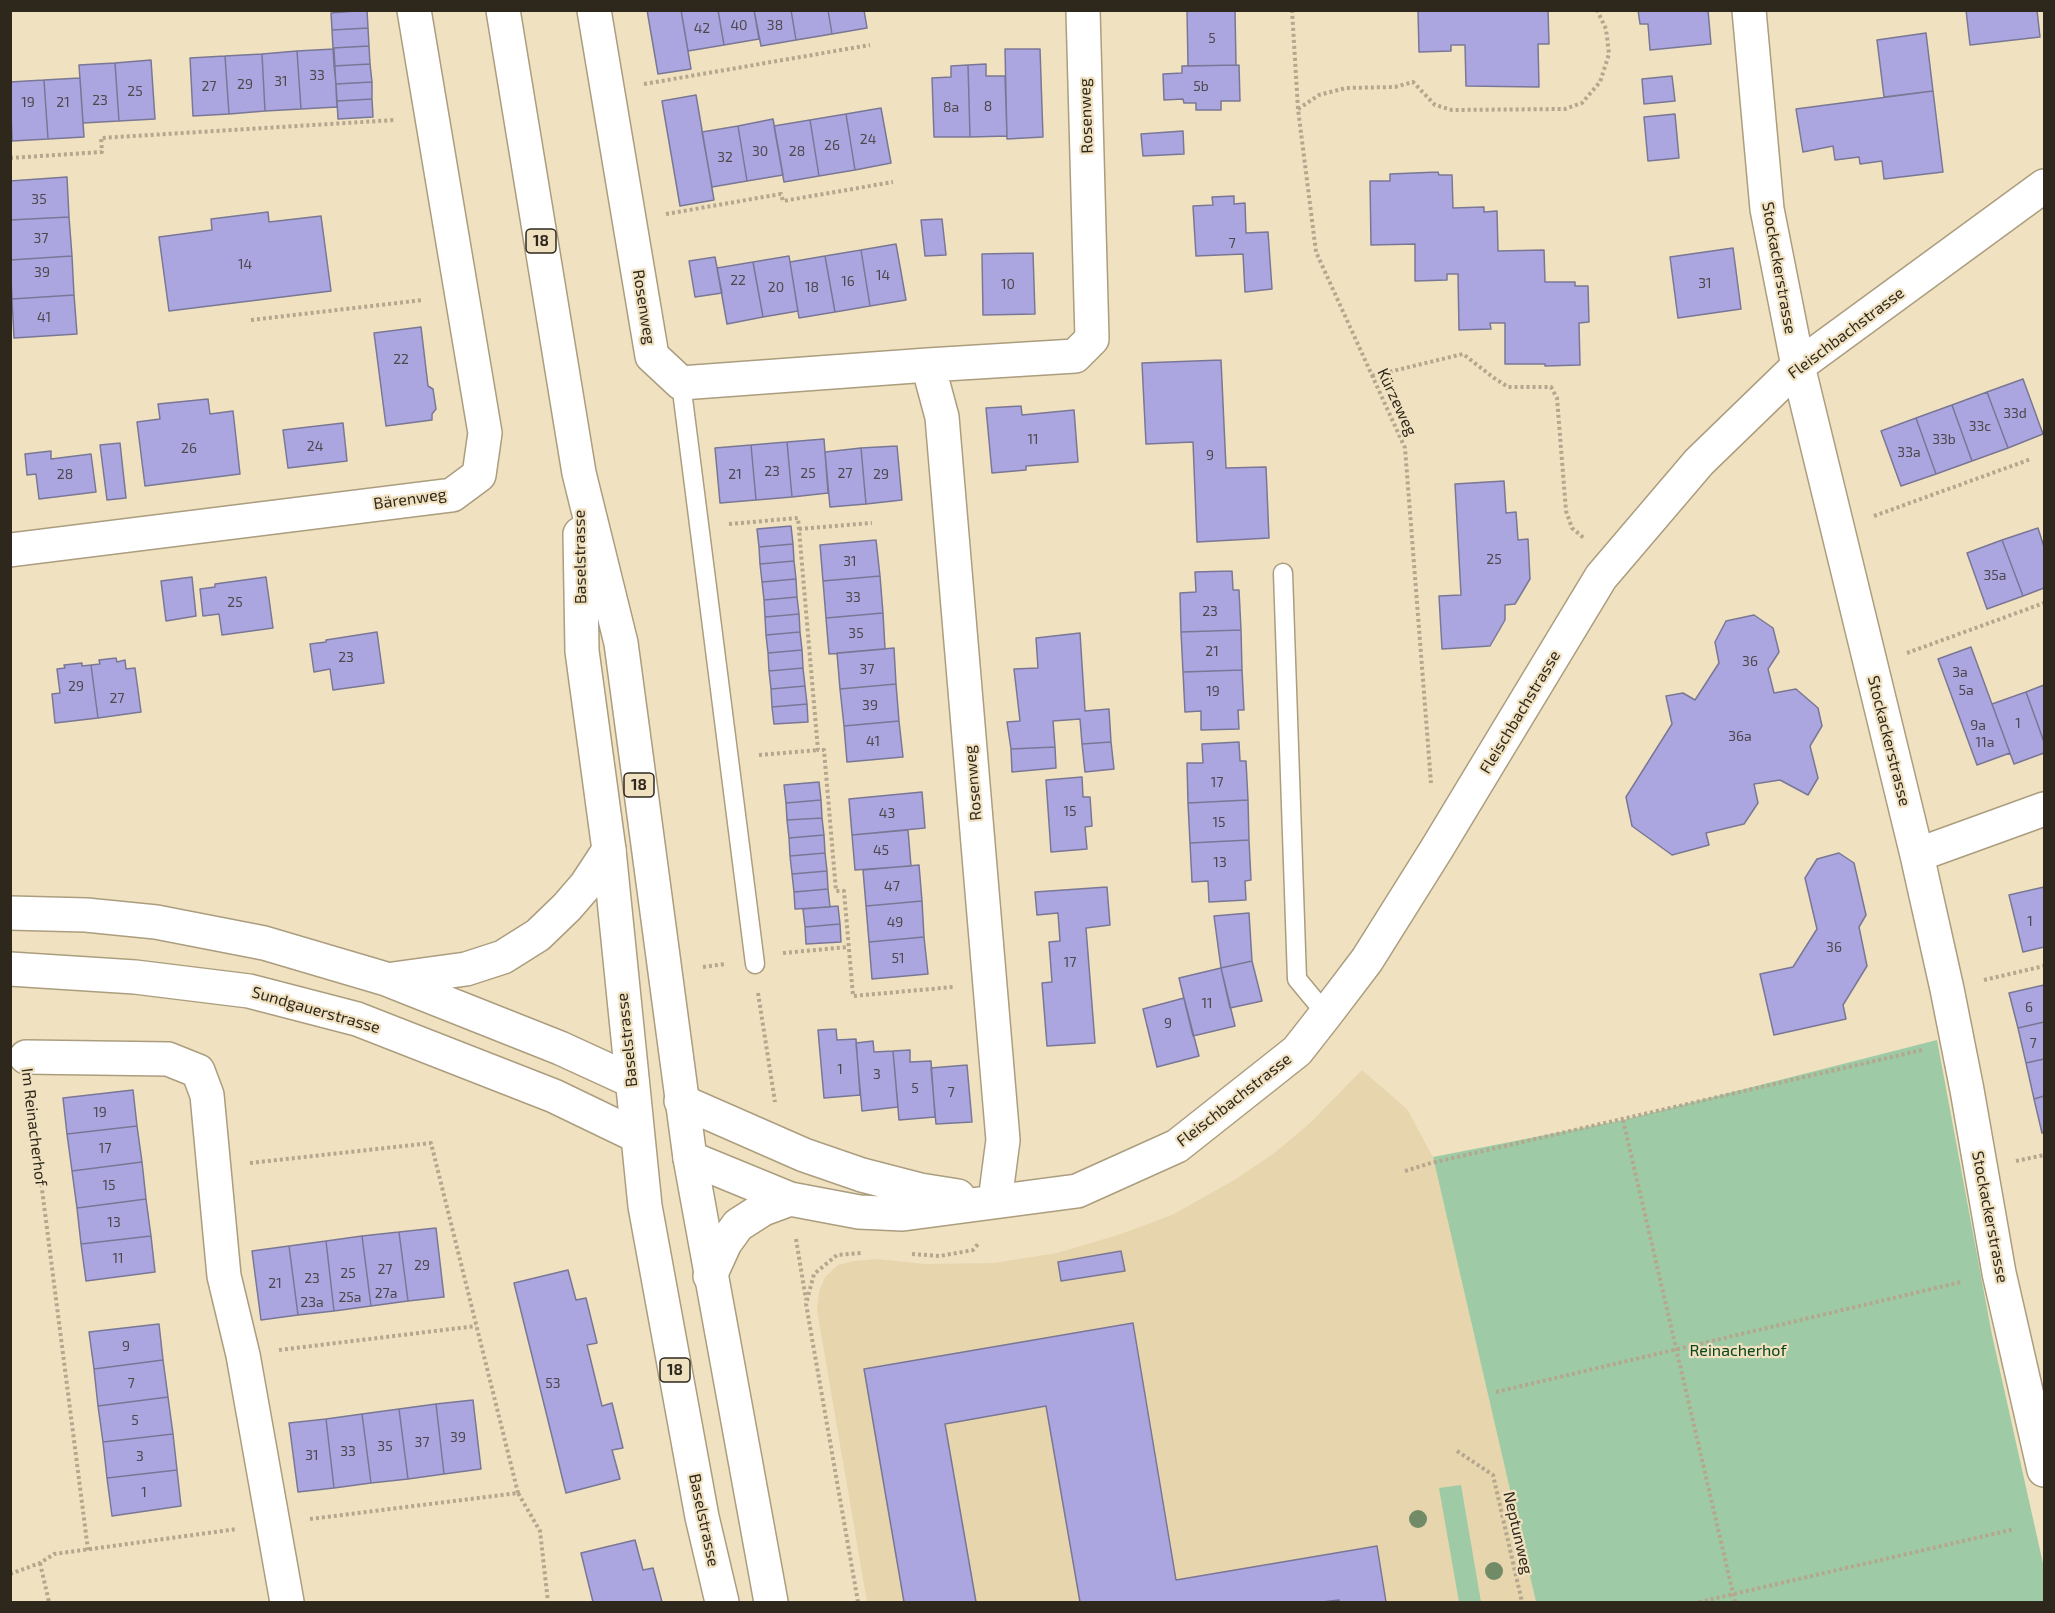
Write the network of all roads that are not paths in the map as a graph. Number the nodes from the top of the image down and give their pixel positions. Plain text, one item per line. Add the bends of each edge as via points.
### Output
1 (414, 10) edge
2 (503, 10) edge
3 (594, 10) edge
4 (1083, 10) edge
5 (1749, 10) edge
6 (2044, 186) edge
7 (928, 365) junction
8 (1798, 366) junction
9 (681, 382) junction
10 (579, 472) junction
11 (10, 550) edge
12 (1283, 573) dead end
13 (2044, 808) edge
14 (609, 850) junction
15 (1917, 855) junction
16 (10, 913) edge
17 (754, 960) road end
18 (10, 969) edge
19 (386, 979) junction
20 (1326, 1014) junction
21 (18, 1057) edge
22 (632, 1081) junction
23 (681, 1101) junction
24 (637, 1136) junction
25 (690, 1158) junction
26 (790, 1199) junction
27 (995, 1201) junction
28 (710, 1276) junction
29 (2039, 1423) edge
30 (2044, 1470) edge
31 (287, 1602) edge
32 (722, 1602) edge
33 (771, 1602) edge

1 - 11 street, Bärenweg via 485,433 479,475 452,495
2 - 10 street, Baselstrasse / 18
3 - 9 street, Rosenweg via 652,356
4 - 7 street, Rosenweg via 1092,339 1076,356
5 - 8 street, Stockackerstrasse via 1767,209
6 - 8 street, Fleischbachstrasse
7 - 9 street, Rosenweg
7 - 27 street, Rosenweg via 942,417 1003,1140
8 - 15 street, Stockackerstrasse
8 - 20 street, Fleischbachstrasse via 1699,462 1601,577 1437,850 1373,950
9 - 17 lane
10 - 14 street, Baselstrasse / 18 via 582,651
10 - 23 street, Baselstrasse / 18 via 621,643
12 - 20 lane via 1297,979
13 - 15 street
14 - 19 street via 567,907 538,935 503,957 466,969
14 - 22 street, Baselstrasse / 18
15 - 29 street, Stockackerstrasse via 1967,1090 1999,1273
16 - 19 street via 156,922 264,944
18 - 24 street, Sundgauerstrasse via 135,977 249,991 357,1019 554,1096
19 - 22 street
20 - 27 street, Fleischbachstrasse via 1297,1051 1177,1146 1077,1191
21 - 31 street, Im Reinacherhof via 168,1059 198,1071 207,1095 224,1276 243,1355
22 - 23 street, Fleischbachstrasse
22 - 24 street, Baselstrasse / 18
23 - 25 street, Baselstrasse / 18
23 - 27 street, Fleischbachstrasse via 796,1152 862,1175 920,1190
24 - 25 street, Sundgauerstrasse
24 - 32 street, Baselstrasse / 18 via 651,1240 702,1517
25 - 26 street, Fleischbachstrasse
25 - 28 street, Baselstrasse / 18
26 - 27 street, Fleischbachstrasse via 859,1212 903,1214
26 - 28 street via 763,1209 738,1226 725,1243
28 - 33 street, Baselstrasse / 18
29 - 30 street, Stockackerstrasse

